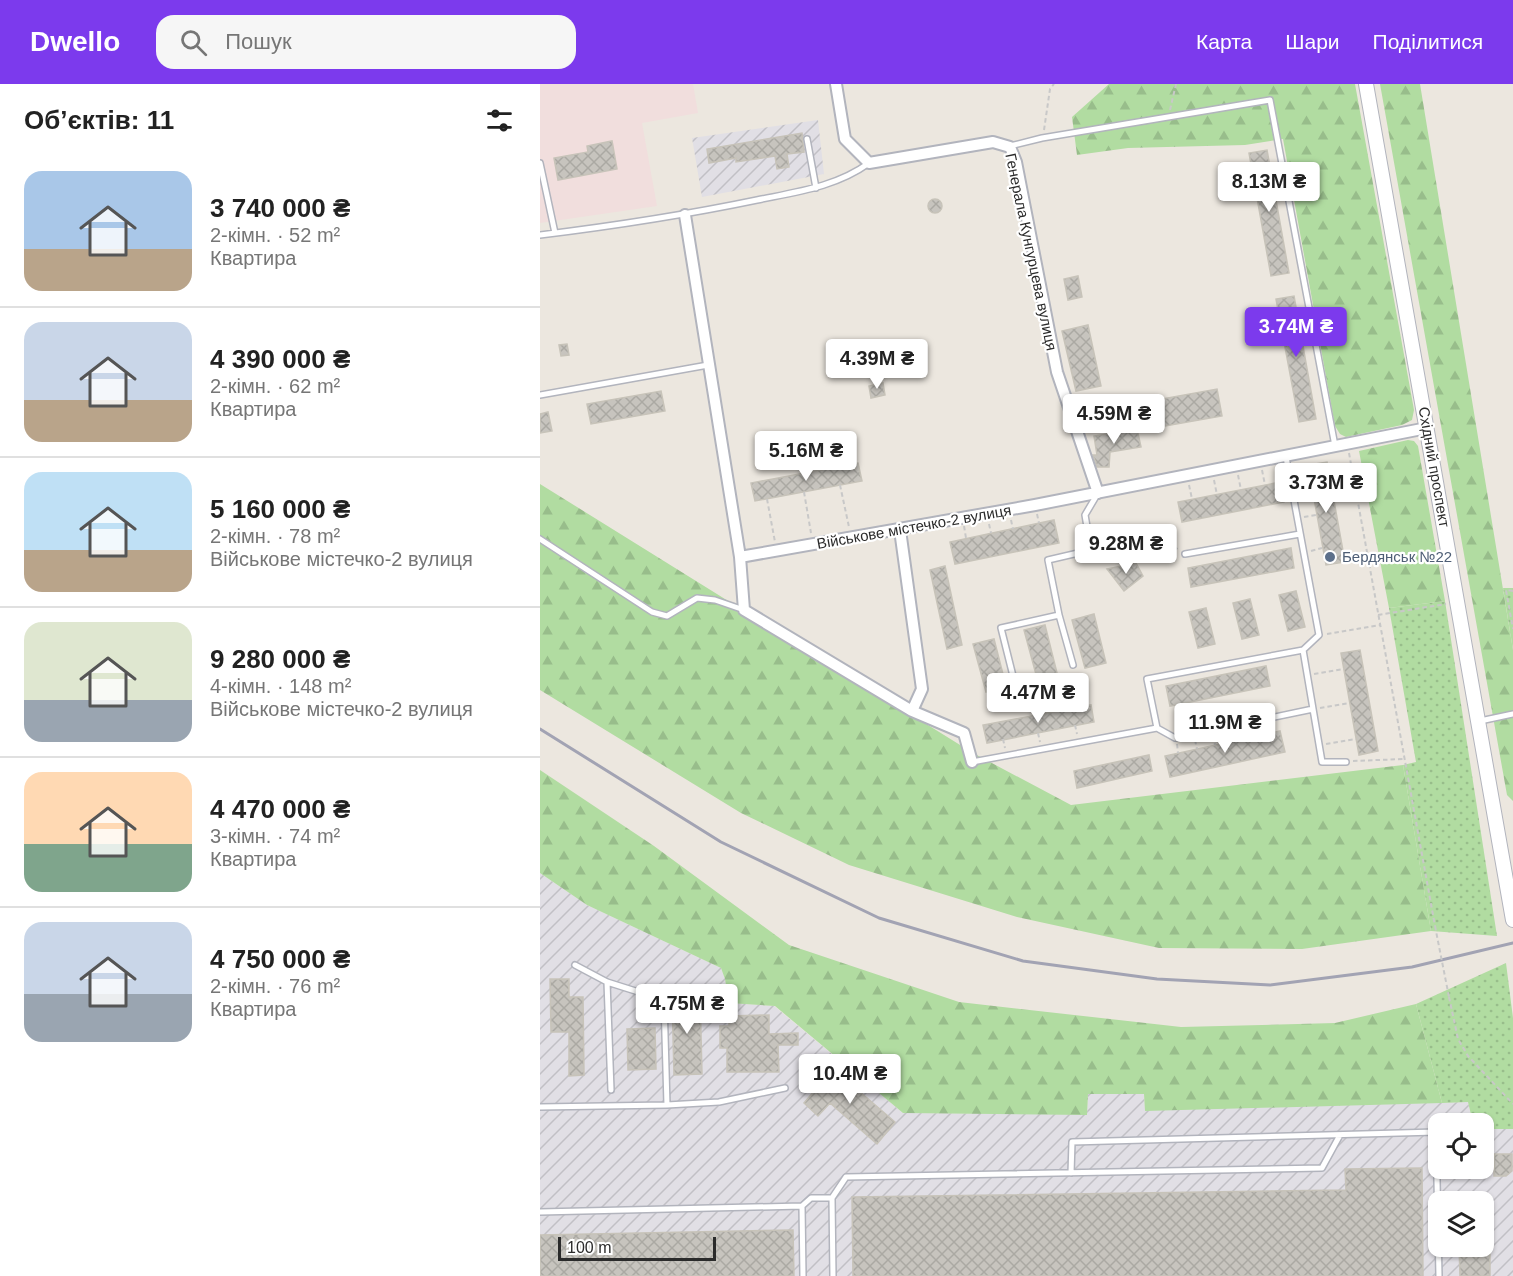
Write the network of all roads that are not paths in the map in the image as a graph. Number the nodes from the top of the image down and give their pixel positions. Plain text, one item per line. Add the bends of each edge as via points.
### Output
1 (836, 84) edge
2 (1366, 84) edge
3 (807, 139) dead end
4 (1010, 147) junction
5 (540, 163) edge
6 (869, 163) junction
7 (816, 188) junction
8 (685, 215) junction
9 (555, 233) junction
10 (540, 235) edge
11 (708, 364) junction
12 (540, 395) edge
13 (1427, 428) junction
14 (1335, 446) junction
15 (1286, 457) junction
16 (1098, 493) junction
17 (900, 530) junction
18 (1300, 534) junction
19 (540, 539) edge
20 (1185, 554) road end
21 (740, 557) junction
22 (744, 610) junction
23 (1059, 615) junction
24 (1303, 650) junction
25 (1073, 665) dead end
26 (1014, 680) dead end
27 (1313, 709) junction
28 (912, 711) junction
29 (1513, 714) edge
30 (1478, 722) junction
31 (1157, 728) junction
32 (972, 762) joint
33 (1346, 762) road end
34 (1513, 920) edge
35 (574, 965) dead end
36 (607, 982) junction
37 (785, 1088) dead end
38 (611, 1090) dead end
39 (667, 1105) junction
40 (540, 1107) edge
41 (1340, 1135) junction
42 (1071, 1173) junction
43 (832, 1198) junction
44 (802, 1206) junction
45 (540, 1212) edge
46 (803, 1276) edge
47 (833, 1276) edge
48 (1439, 1276) edge

1 - 6 street via 845,139
2 - 13 main road, Східний проспект
3 - 7 lane
4 - 6 street, Генерала Кунгурцева вулиця via 993,142
4 - 14 lane via 1042,138 1270,100
4 - 16 street, Генерала Кунгурцева вулиця via 1057,372
5 - 9 lane
6 - 7 lane via 852,175
7 - 8 lane
8 - 9 lane
8 - 11 street
9 - 10 lane
11 - 12 lane
11 - 21 street
13 - 14 street, Військове містечко-2 вулиця
13 - 30 main road, Східний проспект
14 - 15 street, Військове містечко-2 вулиця
15 - 16 street, Військове містечко-2 вулиця
15 - 18 lane
16 - 17 street, Військове містечко-2 вулиця
16 - 23 lane via 1085,515 1091,550 1048,560
17 - 21 street, Військове містечко-2 вулиця
17 - 28 street via 922,689
18 - 20 lane
18 - 24 lane via 1320,635
19 - 22 lane via 652,612 667,616 697,598
21 - 22 street
22 - 28 street
23 - 25 lane
23 - 26 lane via 1001,628
24 - 27 lane
24 - 31 lane via 1147,679
27 - 31 lane via 1175,738
27 - 33 lane via 1322,762
28 - 32 street via 964,733
29 - 30 lane
30 - 34 main road, Східний проспект
31 - 32 lane
35 - 36 lane
36 - 38 lane
36 - 39 lane via 664,1000
37 - 39 lane via 719,1102
39 - 40 lane
41 - 42 lane via 1322,1168
41 - 42 lane via 1072,1142
41 - 48 lane via 1436,1132
42 - 43 lane via 846,1177
43 - 44 lane via 811,1198
43 - 47 lane
44 - 45 lane
44 - 46 lane

